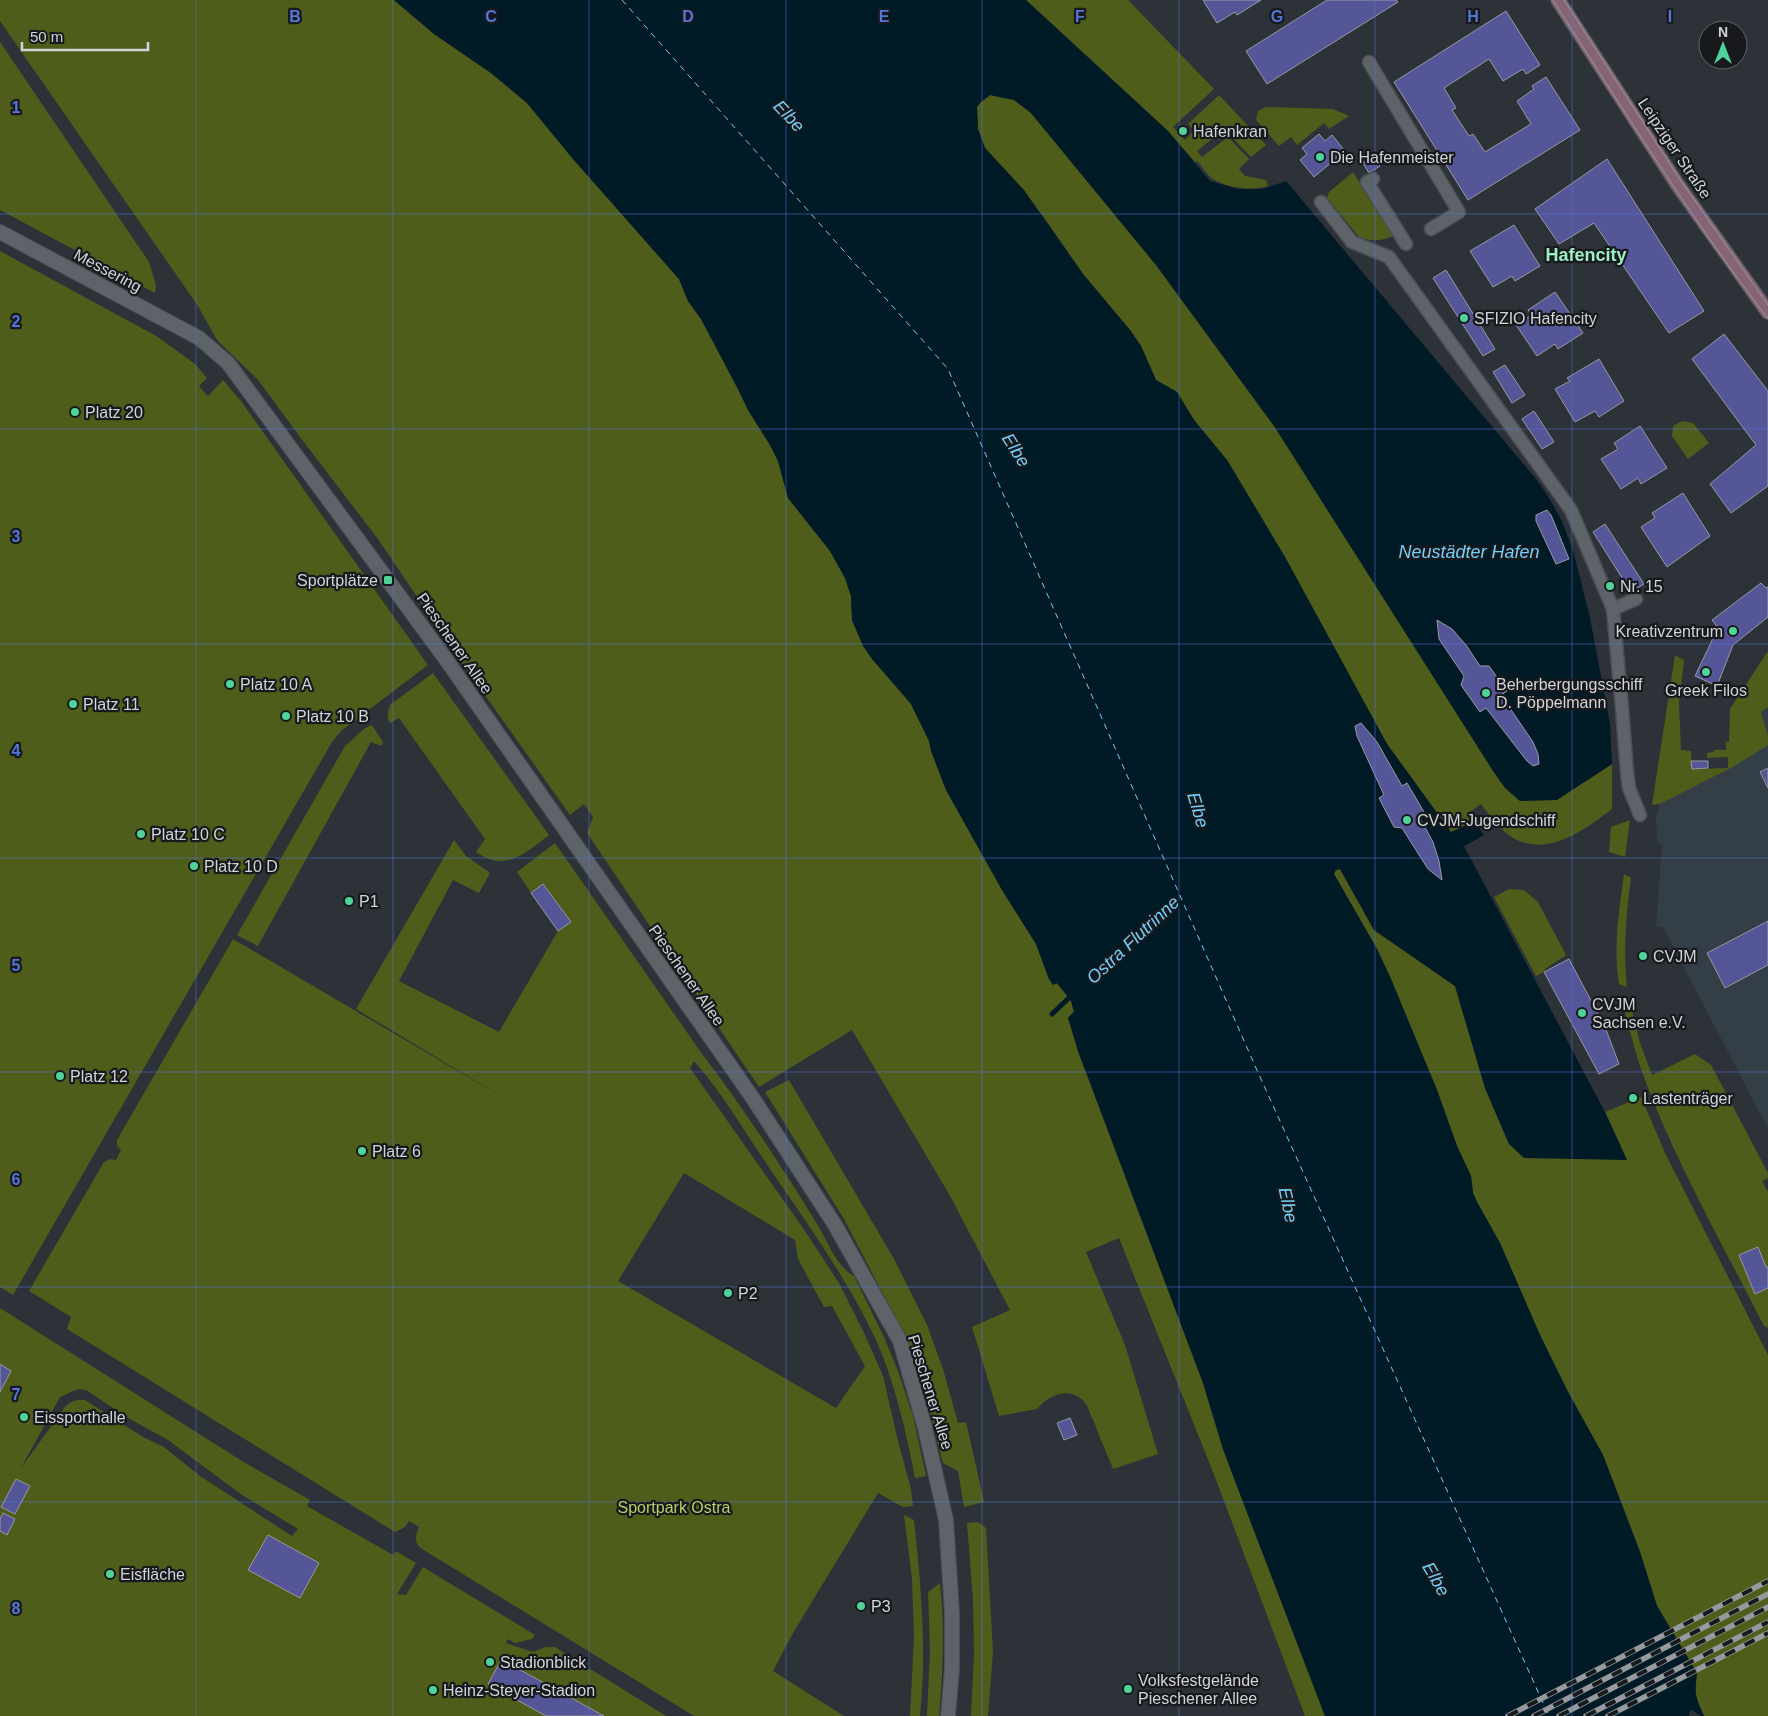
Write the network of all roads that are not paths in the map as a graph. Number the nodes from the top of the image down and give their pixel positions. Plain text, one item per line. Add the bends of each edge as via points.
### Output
1 (1558, 0) edge
2 (1369, 62) dead end
3 (1373, 179) dead end
4 (1321, 202) dead end
5 (1431, 229) dead end
6 (0, 232) edge
7 (1389, 257) junction
8 (1768, 312) edge
9 (199, 338) joint
10 (1636, 599) dead end
11 (1613, 609) junction
12 (1640, 815) dead end
13 (948, 1716) edge

1 - 8 main road, Leipziger Straße via 1667,169
2 - 5 street via 1459,212
3 - 7 street via 1366,182 1409,242
4 - 7 street via 1352,242
6 - 9 street, Messering
7 - 11 street via 1574,508
9 - 13 street, Pieschener Allee via 228,363 388,580 746,1089 835,1225 900,1342 925,1428 946,1520 952,1613
10 - 11 street
11 - 12 street via 1629,788

